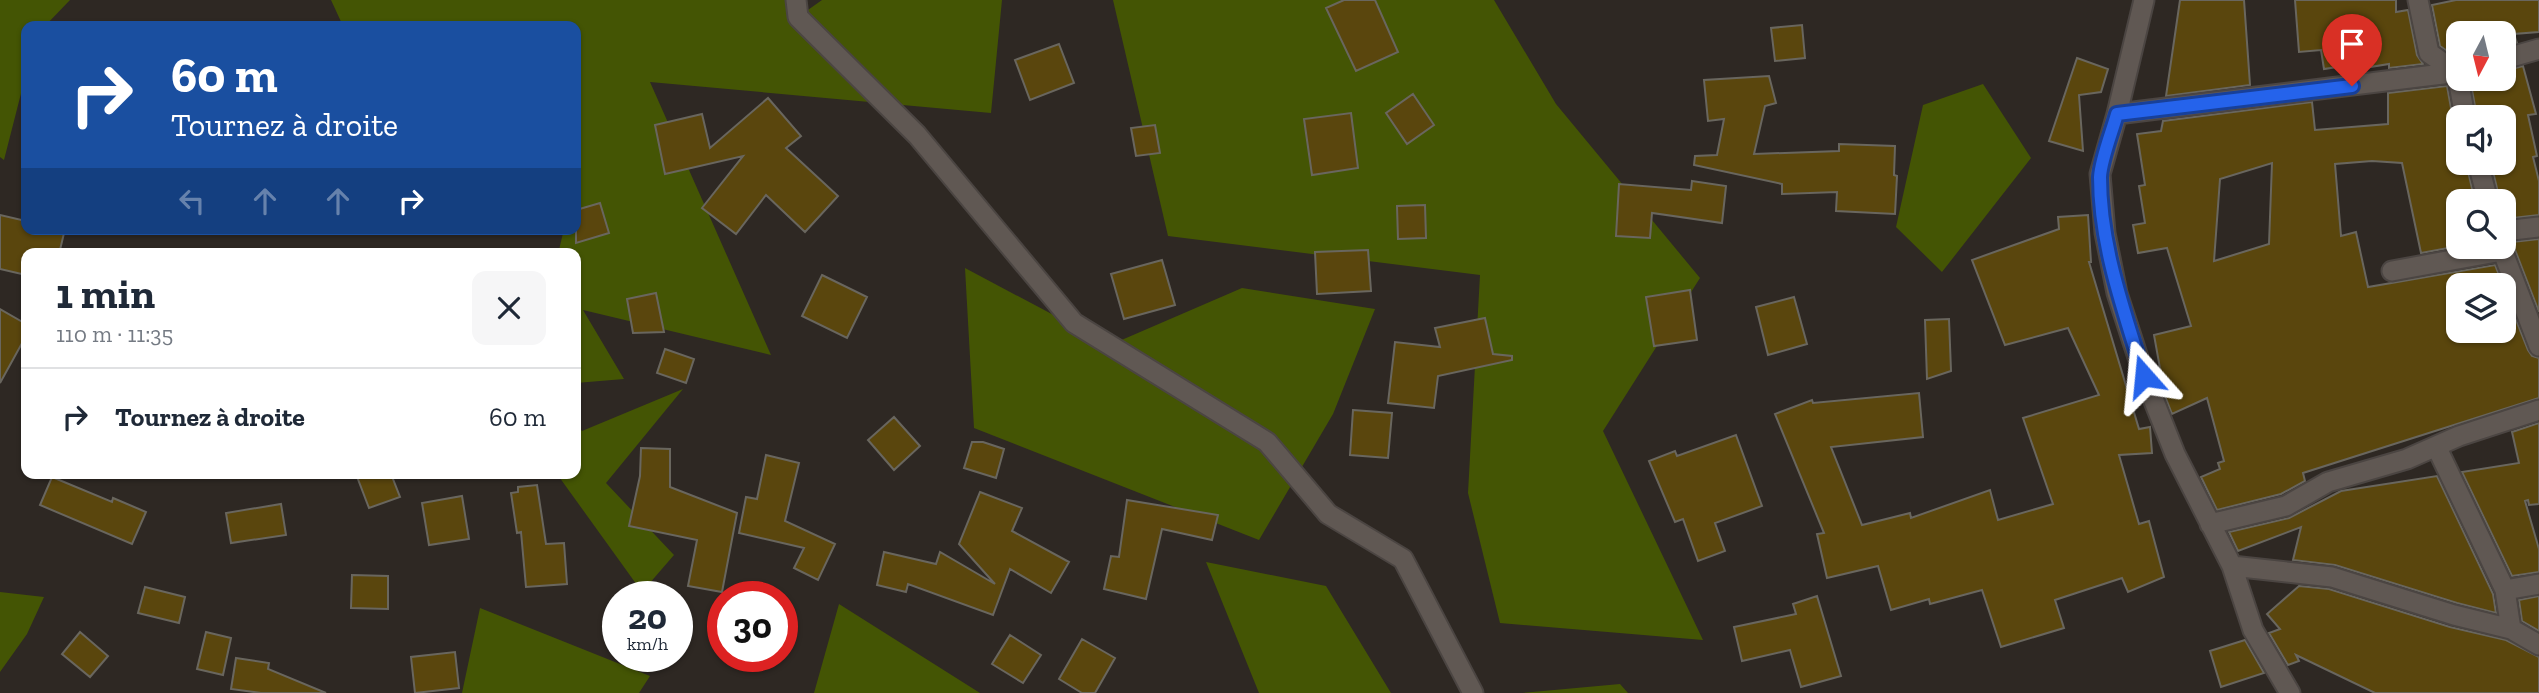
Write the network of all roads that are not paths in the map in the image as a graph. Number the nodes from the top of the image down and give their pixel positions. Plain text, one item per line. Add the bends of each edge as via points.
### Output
1 (796, 0) edge
2 (2144, 0) edge
3 (2418, 0) edge
4 (2539, 49) edge
5 (2516, 55) edge
6 (2446, 65) edge
7 (2446, 73) edge
8 (2117, 114) junction
9 (2539, 227) edge
10 (2516, 230) edge
11 (2452, 259) edge
12 (2506, 259) edge
13 (2392, 271) dead end
14 (2539, 346) edge
15 (2539, 410) edge
16 (2436, 446) junction
17 (2210, 524) junction
18 (2232, 566) junction
19 (2539, 584) edge
20 (2505, 590) junction
21 (2511, 629) junction
22 (2539, 645) edge
23 (1472, 693) edge
24 (2290, 693) edge

1 - 23 street via 798,17 917,135 1074,323 1267,442 1328,514 1403,559
2 - 8 street
3 - 6 street via 2429,54
4 - 5 street
7 - 8 street
8 - 17 street via 2100,174 2117,293 2175,454
9 - 10 street
11 - 13 street
12 - 14 street
15 - 16 street
16 - 17 street via 2329,482 2286,506
16 - 20 street
17 - 18 street
18 - 21 street via 2332,577
18 - 24 street via 2253,631
19 - 20 street
20 - 21 street
21 - 22 street

